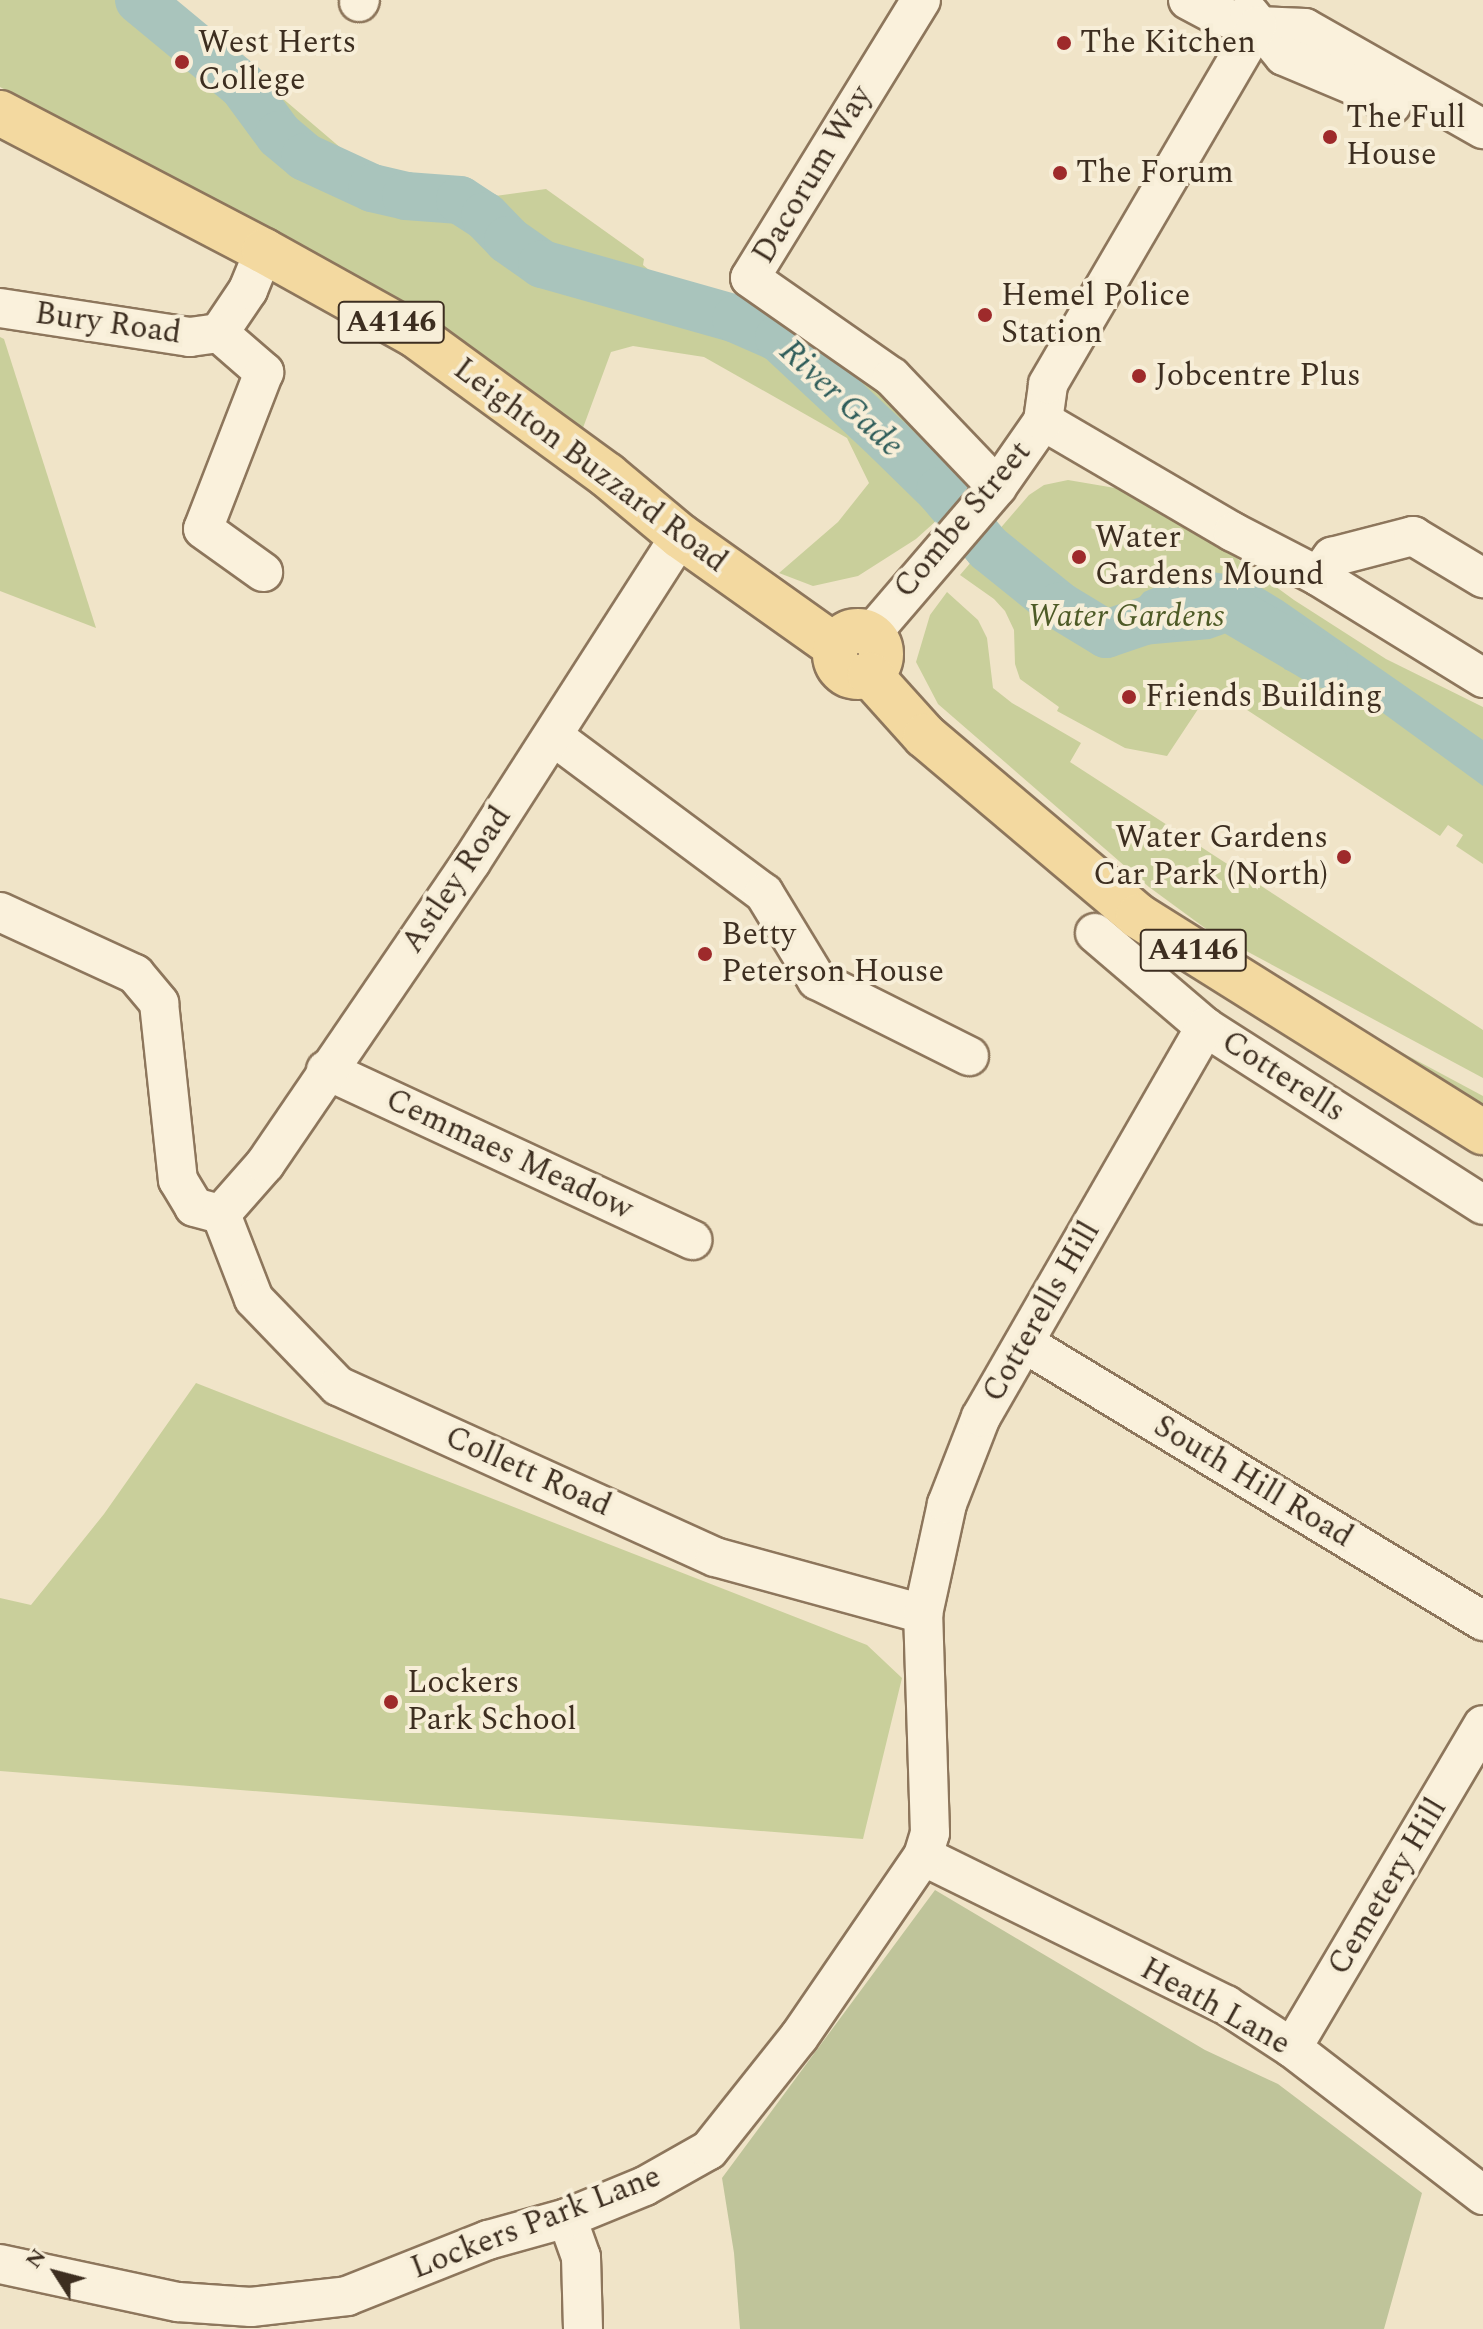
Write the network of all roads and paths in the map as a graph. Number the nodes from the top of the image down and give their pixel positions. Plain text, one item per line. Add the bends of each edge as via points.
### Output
1 (921, 0) edge
2 (1188, 0) edge
3 (1249, 13) edge
4 (0, 113) edge
5 (1483, 129) edge
6 (1483, 152) edge
7 (264, 251) junction
8 (0, 308) edge
9 (219, 333) junction
10 (1043, 421) junction
11 (991, 493) junction
12 (680, 536) junction
13 (263, 572) dead end
14 (1318, 576) junction
15 (1483, 578) edge
16 (859, 652) junction
17 (1483, 678) edge
18 (553, 736) junction
19 (0, 912) edge
20 (1095, 933) dead end
21 (1205, 1027) junction
22 (969, 1056) dead end
23 (326, 1070) junction
24 (1483, 1132) edge
25 (1483, 1205) edge
26 (221, 1214) junction
27 (692, 1240) dead end
28 (1024, 1343) junction
29 (923, 1614) junction
30 (1483, 1621) edge
31 (1483, 1725) edge
32 (923, 1856) junction
33 (1292, 2048) junction
34 (1483, 2195) edge
35 (567, 2218) junction
36 (0, 2264) edge
37 (583, 2329) edge

1 - 11 street, Dacorum Way via 750,278 892,377
2 - 3 street via 1216,15
3 - 5 street via 1305,28
3 - 6 street via 1284,56 1358,87
3 - 10 street, Combe Street via 1048,384
4 - 7 main road, Leighton Buzzard Road / A4146
7 - 9 street, Bury Road via 248,290
7 - 12 main road, Leighton Buzzard Road / A4146 via 415,335 607,475
8 - 9 street, Bury Road via 190,337
9 - 13 street via 264,372 203,529
10 - 11 street, Combe Street
10 - 14 street
11 - 16 street, Combe Street
12 - 16 main road, Leighton Buzzard Road / A4146
12 - 18 street, Astley Road
14 - 15 street via 1332,557 1413,536
14 - 17 street
16 - 24 main road, Leighton Buzzard Road / A4146 via 925,736 1138,916
18 - 22 street via 764,893 817,980
18 - 23 street, Astley Road
19 - 26 street via 135,974 159,1003 178,1180 194,1207
20 - 21 street, Cotterells
21 - 25 street, Cotterells
21 - 28 street, Cotterells Hill
23 - 26 street, Astley Road via 265,1164
23 - 27 street, Cemmaes Meadow
26 - 29 street, Collett Road via 254,1299 338,1386 715,1557
28 - 29 street, Cotterells Hill via 981,1417 947,1504
28 - 30 street, South Hill Road
29 - 32 street, Lockers Park Lane via 930,1833
31 - 33 street, Cemetery Hill
32 - 33 street, Heath Lane via 1226,2005
32 - 35 street, Lockers Park Lane via 799,2037 709,2150 645,2186
33 - 34 street, Heath Lane
35 - 36 street, Lockers Park Lane via 488,2240 347,2296 251,2307 178,2302
35 - 37 street via 581,2257

